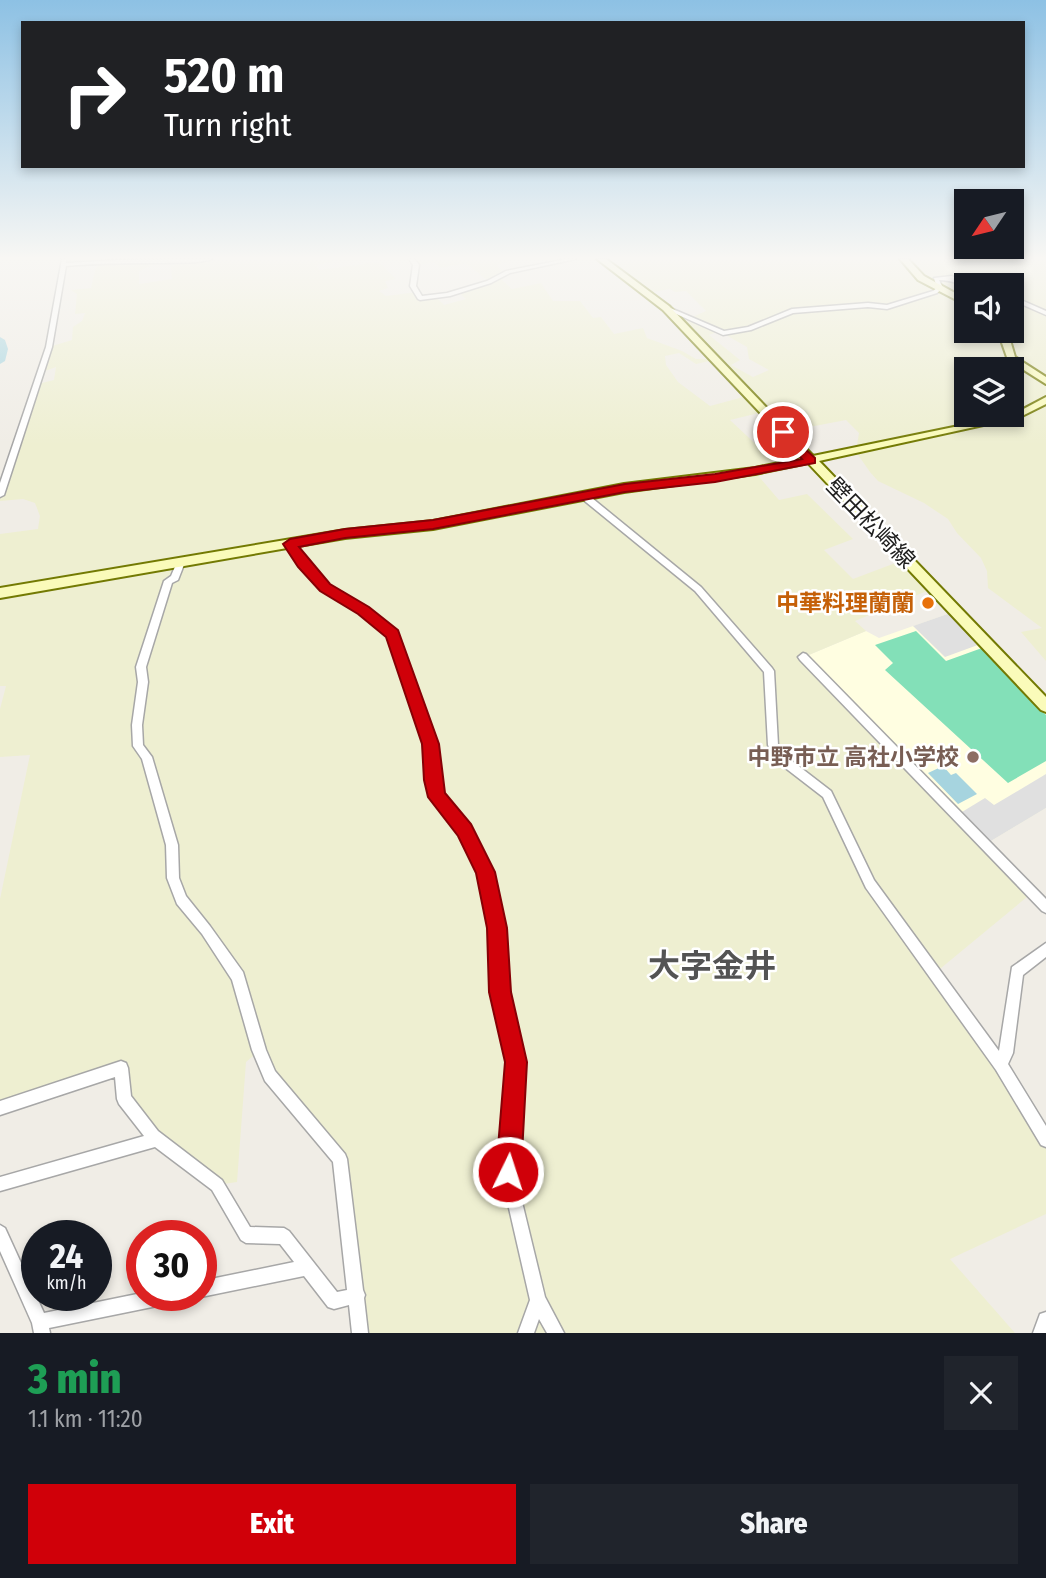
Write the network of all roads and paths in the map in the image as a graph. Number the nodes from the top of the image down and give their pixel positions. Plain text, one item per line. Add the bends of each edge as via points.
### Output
1 (54, 321) edge
2 (679, 321) edge
3 (696, 321) edge
4 (768, 321) edge
5 (1006, 343) edge
6 (1046, 381) edge
7 (1046, 400) edge
8 (811, 461) junction
9 (0, 495) edge
10 (584, 496) junction
11 (290, 544) junction
12 (181, 562) junction
13 (0, 593) edge
14 (803, 657) dead end
15 (1046, 706) edge
16 (1046, 907) edge
17 (1046, 949) edge
18 (1001, 1065) junction
19 (0, 1108) edge
20 (157, 1139) junction
21 (1046, 1140) edge
22 (0, 1184) edge
23 (0, 1234) edge
24 (307, 1267) junction
25 (217, 1286) edge
26 (357, 1295) junction
27 (538, 1300) junction
28 (126, 1307) edge
29 (1046, 1320) edge
30 (41, 1328) edge
31 (360, 1333) edge
32 (526, 1333) edge
33 (556, 1333) edge
34 (1041, 1333) edge

1 - 9 street
2 - 8 street, 壁田松崎線
3 - 4 street via 723,333
5 - 6 street via 1012,358
7 - 8 street via 994,421
8 - 10 street
8 - 15 street, 壁田松崎線
10 - 11 street via 433,525
10 - 18 street via 698,589 769,671 773,745 779,757 827,794 870,884
11 - 12 street
11 - 27 street via 325,587 392,634 430,744 437,797 465,830 485,872 497,928 500,992 516,1062 508,1172
12 - 13 street
12 - 26 street via 175,578 168,581 141,667 138,746 147,757 169,833 173,878 181,900 238,978 271,1076 340,1159
14 - 16 street
17 - 18 street via 1017,972
18 - 21 street
19 - 20 street via 121,1068 124,1099
20 - 22 street
20 - 24 street via 217,1185 246,1235 284,1236
23 - 30 street
24 - 25 street
24 - 26 street via 334,1301
26 - 31 street
27 - 32 street
27 - 33 street
28 - 30 street
29 - 34 street

